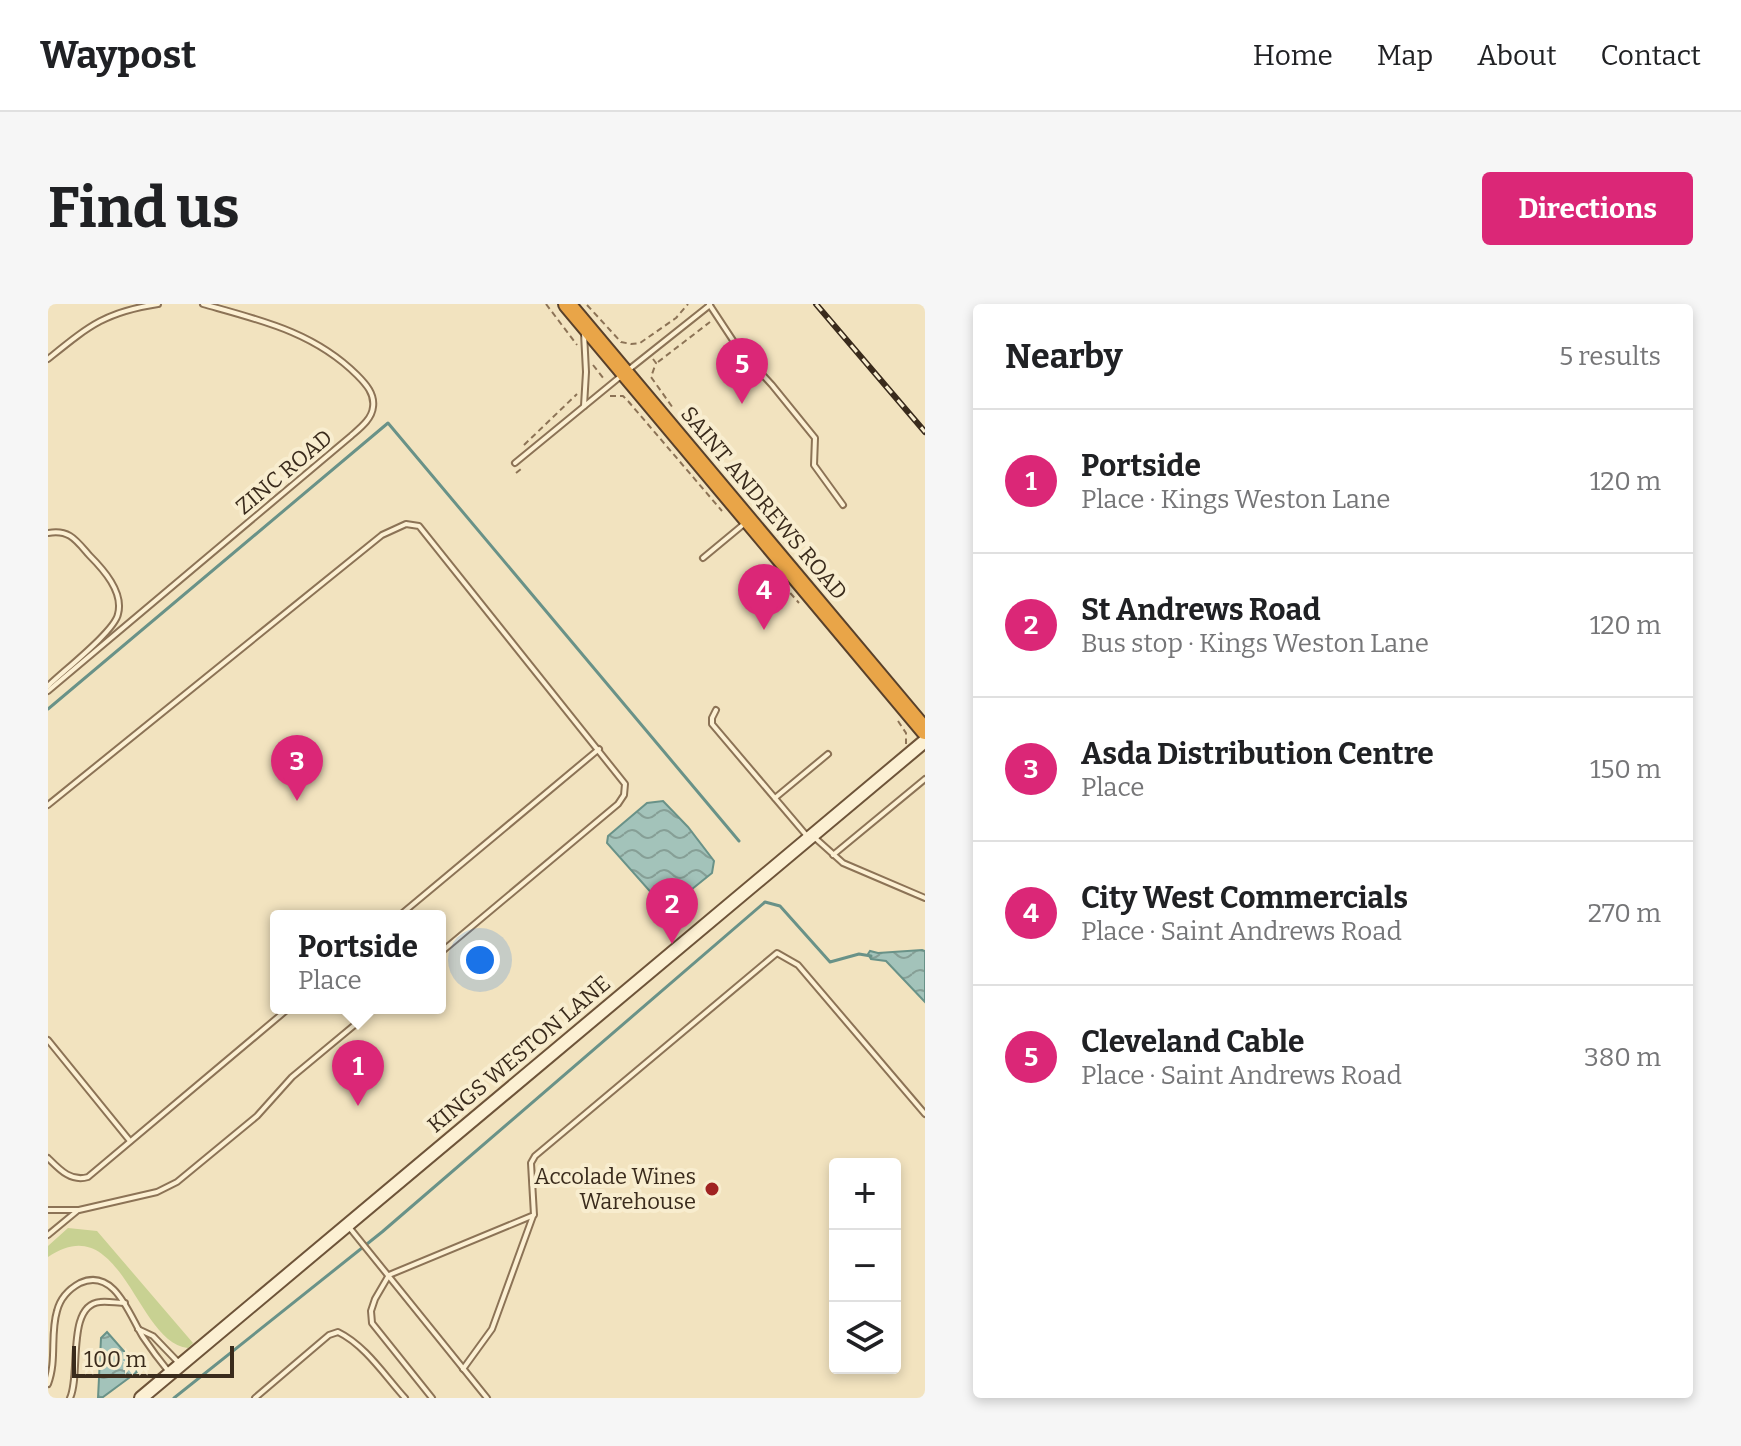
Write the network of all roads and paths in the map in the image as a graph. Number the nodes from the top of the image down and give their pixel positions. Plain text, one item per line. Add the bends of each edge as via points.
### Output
1 (158, 304) edge
2 (203, 304) edge
3 (546, 304) edge
4 (567, 304) edge
5 (586, 304) edge
6 (688, 304) edge
7 (710, 304) edge
8 (718, 316) junction
9 (583, 323) junction
10 (48, 359) edge
11 (586, 361) junction
12 (656, 363) dead end
13 (626, 372) junction
14 (610, 385) junction
15 (580, 391) dead end
16 (584, 406) junction
17 (515, 452) dead end
18 (515, 463) dead end
19 (843, 505) dead end
20 (749, 520) junction
21 (48, 533) edge
22 (703, 558) dead end
23 (48, 688) edge
24 (716, 710) dead end
25 (925, 731) edge
26 (925, 741) edge
27 (599, 749) junction
28 (828, 754) dead end
29 (925, 779) edge
30 (775, 798) junction
31 (48, 805) edge
32 (810, 837) junction
33 (833, 855) junction
34 (925, 898) edge
35 (406, 910) edge
36 (446, 948) edge
37 (282, 1014) edge
38 (368, 1014) edge
39 (48, 1040) edge
40 (925, 1114) edge
41 (130, 1141) junction
42 (48, 1158) edge
43 (48, 1210) edge
44 (79, 1210) junction
45 (534, 1215) junction
46 (347, 1225) junction
47 (48, 1235) edge
48 (389, 1275) junction
49 (126, 1303) junction
50 (138, 1329) junction
51 (182, 1363) junction
52 (463, 1369) junction
53 (170, 1374) junction
54 (48, 1384) edge
55 (70, 1398) edge
56 (141, 1398) edge
57 (255, 1398) edge
58 (405, 1398) edge
59 (432, 1398) edge
60 (487, 1398) edge

1 - 10 lane via 91,324
2 - 23 lane, ZINC ROAD via 306,337 341,360 370,389 374,406 351,436
3 - 11 path via 574,339 578,362
4 - 9 highway, SAINT ANDREWS ROAD
5 - 6 path via 621,342 631,344 676,318
7 - 8 lane
7 - 13 lane
8 - 12 path
8 - 19 lane via 738,348 815,438 814,465
9 - 11 lane
9 - 13 highway, SAINT ANDREWS ROAD
11 - 14 path
11 - 16 lane
13 - 14 lane
13 - 20 highway, SAINT ANDREWS ROAD
14 - 16 lane
15 - 17 path
16 - 18 lane
20 - 22 lane
20 - 25 highway, SAINT ANDREWS ROAD
21 - 23 lane, ZINC ROAD via 60,531 73,538 91,557 115,588 119,614
24 - 30 lane via 712,724
26 - 32 street, KINGS WESTON LANE
27 - 31 lane via 425,532 406,524 382,535
27 - 35 lane
27 - 36 lane via 624,779 621,800
28 - 30 lane
29 - 33 lane
30 - 32 lane
32 - 33 lane
32 - 46 street, KINGS WESTON LANE
33 - 34 lane
37 - 41 lane
38 - 44 lane via 177,1182 157,1192
39 - 41 lane
40 - 45 lane via 798,965 777,953 535,1156
41 - 42 lane via 78,1180
43 - 44 lane
44 - 47 lane
45 - 48 lane
45 - 52 lane via 492,1329
46 - 48 lane
46 - 51 street, KINGS WESTON LANE
48 - 52 lane
48 - 59 lane via 375,1299 372,1323
49 - 50 lane
49 - 54 lane via 93,1280 63,1297 55,1318
49 - 55 lane via 99,1302 81,1314
50 - 51 lane
50 - 53 lane
51 - 53 street, KINGS WESTON LANE
52 - 60 lane
53 - 56 street, KINGS WESTON LANE
57 - 58 lane via 338,1332

